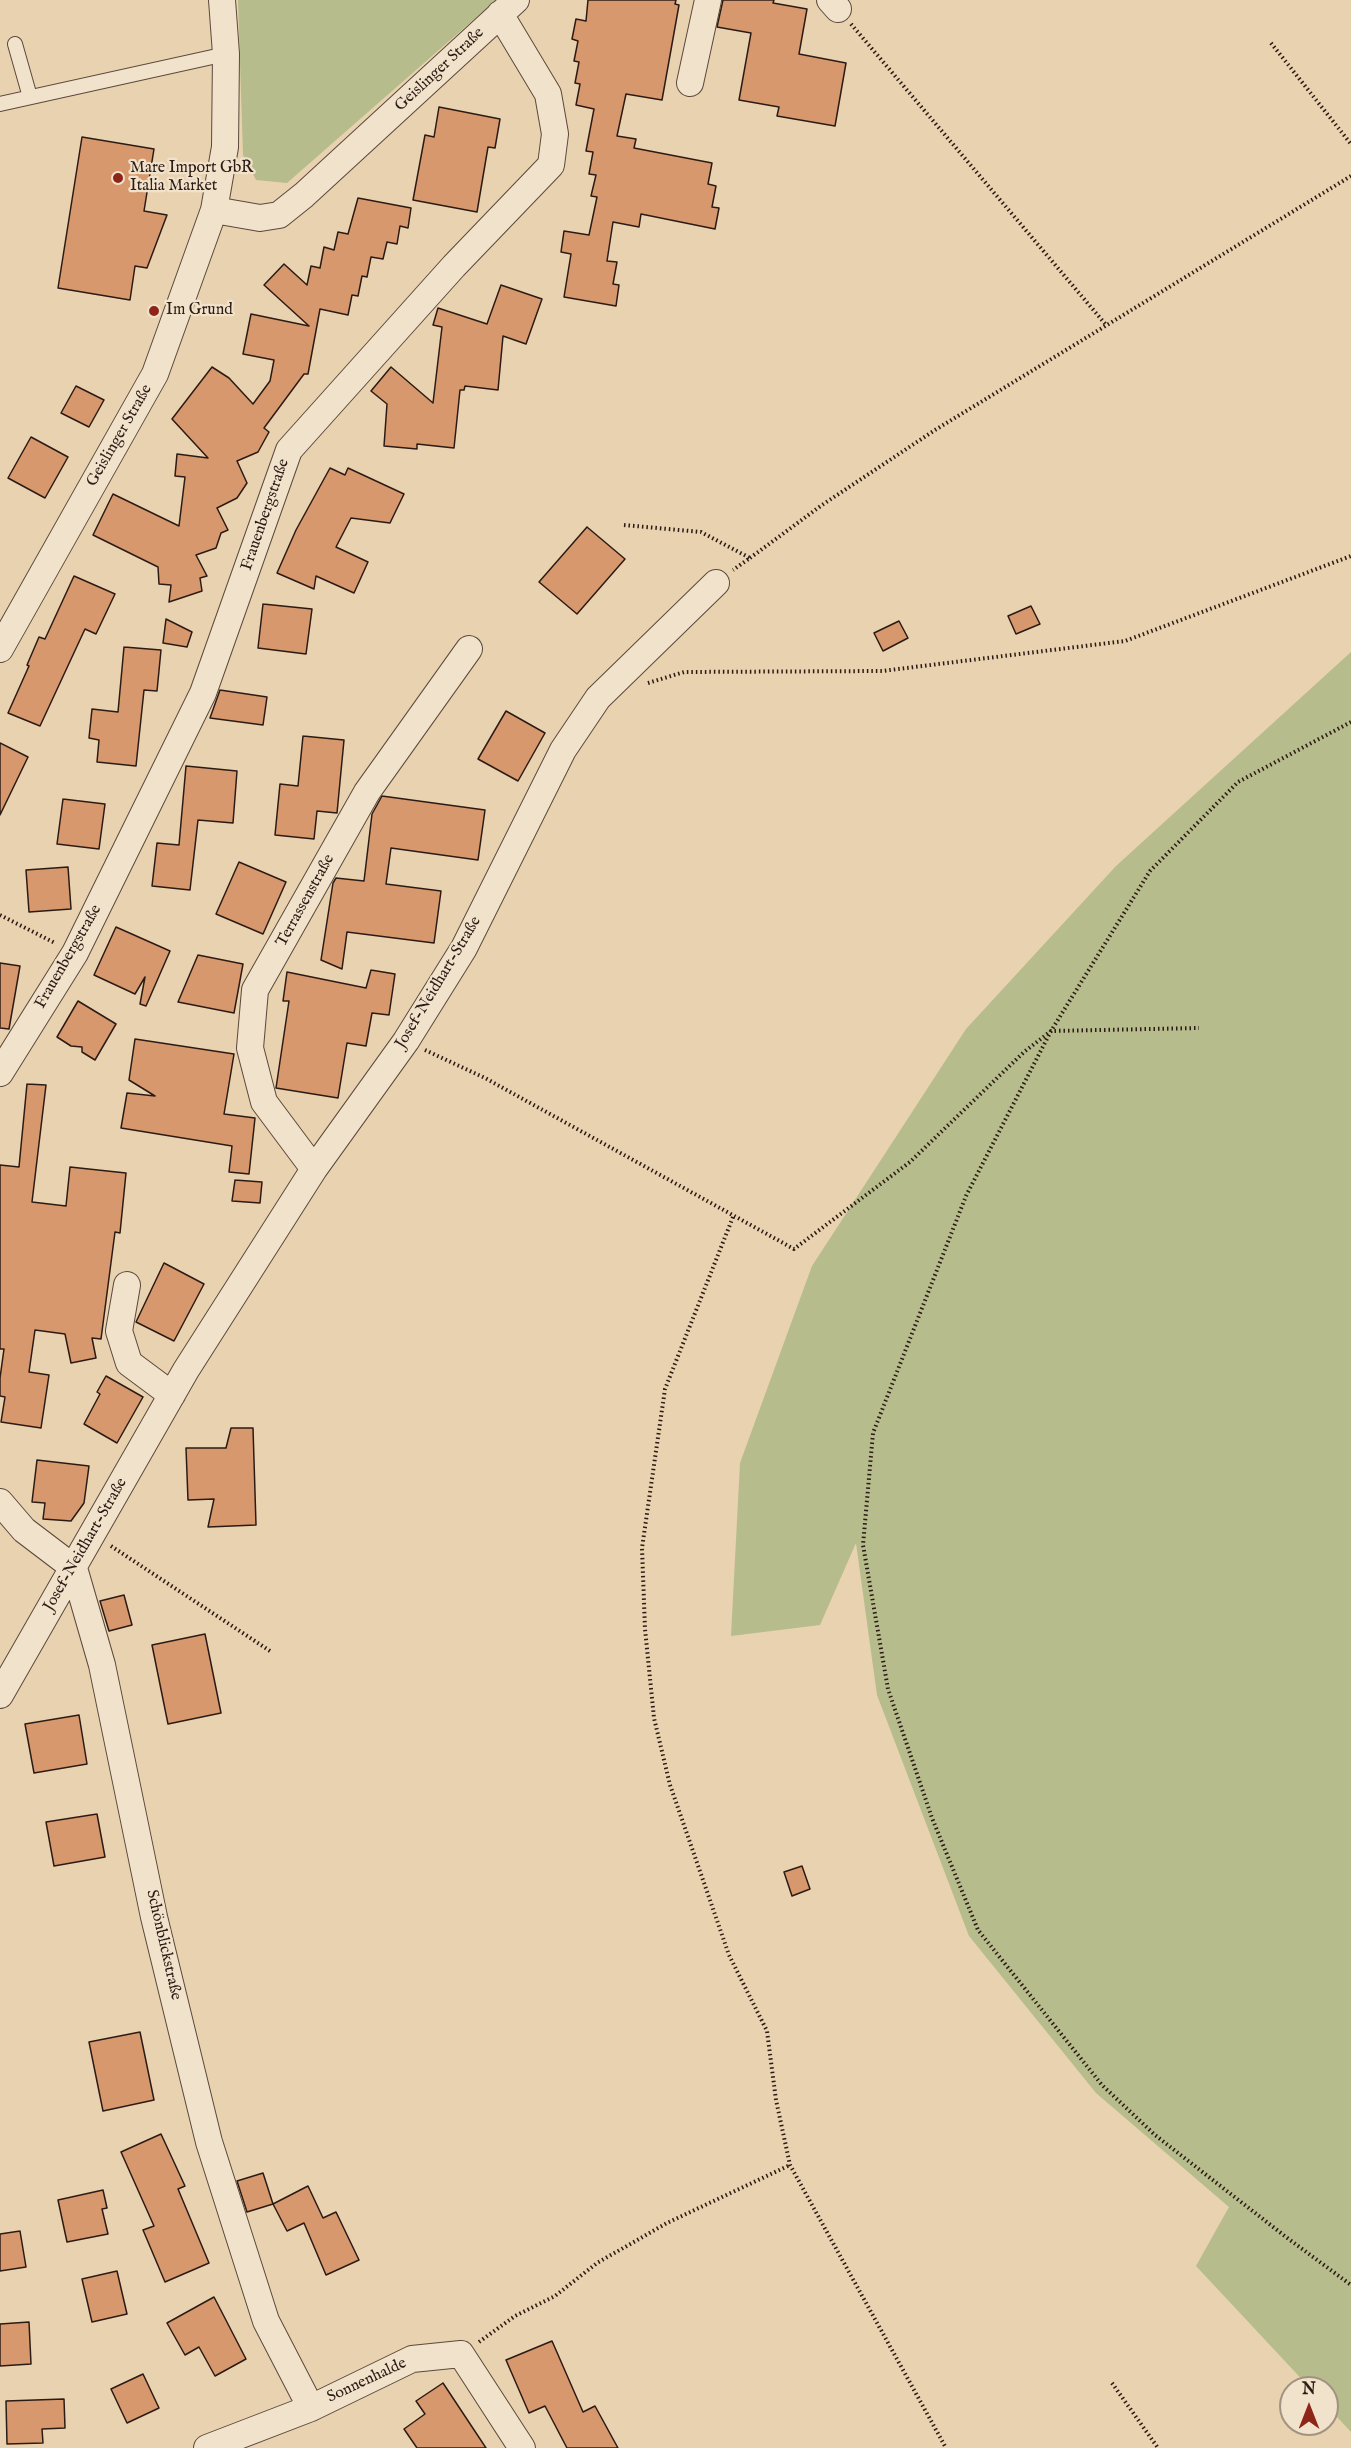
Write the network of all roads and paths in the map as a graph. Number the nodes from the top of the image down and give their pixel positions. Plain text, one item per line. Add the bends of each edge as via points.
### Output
1 (222, 0) edge
2 (708, 0) edge
3 (834, 5) edge
4 (508, 7) edge
5 (1271, 43) dead end
6 (15, 44) dead end
7 (226, 54) junction
8 (690, 83) dead end
9 (30, 97) junction
10 (0, 104) edge
11 (1351, 144) edge
12 (1351, 176) edge
13 (214, 210) junction
14 (1107, 326) junction
15 (624, 525) dead end
16 (1351, 556) edge
17 (750, 558) junction
18 (716, 583) joint
19 (0, 649) edge
20 (469, 649) dead end
21 (641, 685) dead end
22 (1351, 722) edge
23 (0, 915) edge
24 (62, 946) dead end
25 (1199, 1028) dead end
26 (1051, 1031) junction
27 (406, 1041) junction
28 (0, 1073) edge
29 (314, 1169) junction
30 (734, 1217) junction
31 (127, 1285) dead end
32 (172, 1395) junction
33 (0, 1502) edge
34 (93, 1534) junction
35 (74, 1568) junction
36 (270, 1651) dead end
37 (0, 1695) edge
38 (790, 2165) junction
39 (1351, 2284) edge
40 (461, 2354) junction
41 (1112, 2383) dead end
42 (311, 2408) junction
43 (207, 2448) edge
44 (522, 2448) edge
45 (946, 2448) edge
46 (1158, 2448) edge

1 - 7 street, Geislinger Straße
2 - 8 street
3 - 14 path
4 - 13 street, Geislinger Straße via 279,215 260,218
4 - 28 street, Frauenbergstraße via 548,94 555,134 551,165 454,266 289,450 203,693 75,954
5 - 11 path
6 - 9 lane
7 - 9 lane
7 - 13 street, Geislinger Straße via 225,147
9 - 10 lane
12 - 14 path
13 - 19 street, Geislinger Straße via 155,374
14 - 17 path via 935,430
15 - 17 path via 701,531
16 - 21 path via 1125,641 882,671 684,672
17 - 18 path
18 - 27 street, Josef-Neidhart-Straße via 598,698 563,750 464,948
20 - 29 street, Terrassenstraße via 367,792 255,990 250,1048 264,1102
22 - 26 path via 1238,782 1150,871
23 - 24 path
25 - 26 path
26 - 30 path via 910,1162 794,1249
26 - 39 path via 966,1196 873,1433 863,1545 888,1689 932,1818 978,1930 1102,2085 1155,2135
27 - 29 street, Josef-Neidhart-Straße
27 - 30 path via 484,1078
29 - 32 street, Josef-Neidhart-Straße
30 - 38 path via 665,1389 642,1548 645,1629 654,1718 670,1785 729,1955 767,2031
31 - 32 street via 119,1331 129,1363
32 - 34 street, Josef-Neidhart-Straße
33 - 35 street via 24,1530
34 - 35 street, Josef-Neidhart-Straße
34 - 36 path
35 - 37 street, Josef-Neidhart-Straße
35 - 42 street, Schönblickstraße via 102,1665 154,1917 209,2142 266,2321
38 - 40 path via 667,2223 597,2263 555,2296 515,2316
38 - 45 path
40 - 42 street, Sonnenhalde via 412,2359
40 - 44 street
41 - 46 path
42 - 43 street, Sonnenhalde

